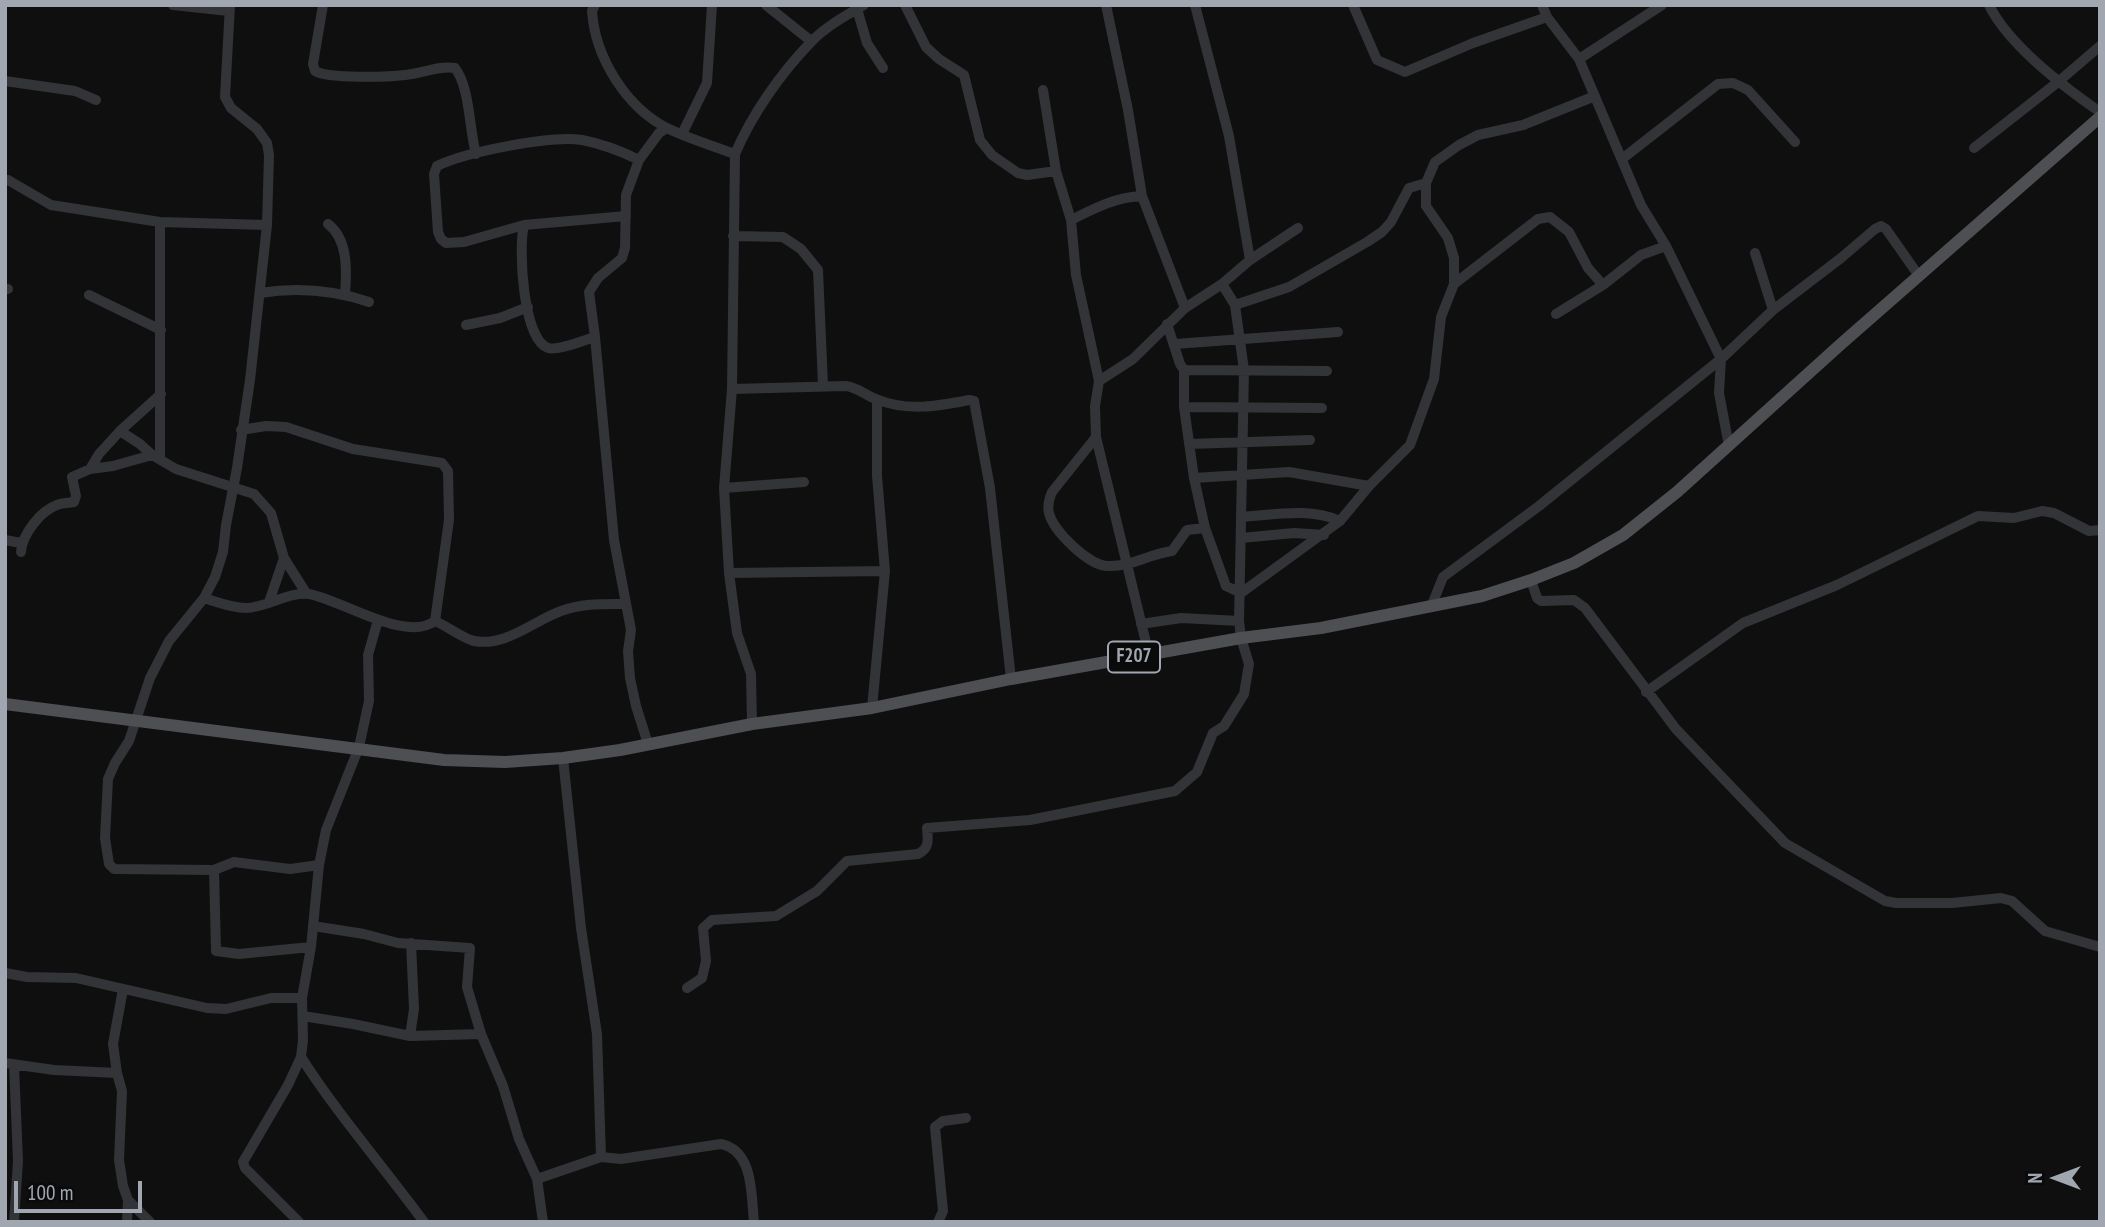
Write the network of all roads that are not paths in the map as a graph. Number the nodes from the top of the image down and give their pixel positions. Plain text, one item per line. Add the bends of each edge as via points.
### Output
1 (173, 5) edge
2 (323, 5) edge
3 (596, 5) edge
4 (712, 5) edge
5 (766, 5) edge
6 (905, 5) edge
7 (1106, 5) edge
8 (1195, 5) edge
9 (1353, 5) edge
10 (1542, 5) edge
11 (1662, 5) edge
12 (1989, 5) edge
13 (860, 7) edge
14 (230, 8) edge
15 (1547, 17) junction
16 (811, 41) junction
17 (2100, 46) edge
18 (1579, 59) junction
19 (883, 68) dead end
20 (5, 81) edge
21 (2058, 82) junction
22 (1043, 90) dead end
23 (1595, 96) junction
24 (96, 100) dead end
25 (2100, 115) edge
26 (667, 128) junction
27 (682, 134) junction
28 (1796, 142) dead end
29 (1974, 148) dead end
30 (735, 153) junction
31 (476, 154) junction
32 (1622, 159) junction
33 (639, 160) junction
34 (1056, 171) junction
35 (5, 180) edge
36 (1426, 183) junction
37 (1142, 196) junction
38 (626, 216) junction
39 (1071, 220) junction
40 (160, 222) junction
41 (328, 223) dead end
42 (267, 225) junction
43 (524, 225) junction
44 (1298, 228) dead end
45 (733, 236) junction
46 (1666, 246) junction
47 (1755, 253) dead end
48 (1250, 260) junction
49 (1919, 276) junction
50 (1222, 284) junction
51 (1454, 284) junction
52 (1603, 285) junction
53 (260, 292) junction
54 (345, 294) junction
55 (89, 295) dead end
56 (369, 302) dead end
57 (1235, 305) junction
58 (528, 307) junction
59 (1185, 309) junction
60 (1773, 310) junction
61 (1556, 314) dead end
62 (1167, 324) junction
63 (466, 325) dead end
64 (161, 330) junction
65 (1338, 332) dead end
66 (595, 337) junction
67 (1240, 339) junction
68 (1175, 344) junction
69 (1721, 359) junction
70 (1184, 370) junction
71 (1244, 370) junction
72 (1327, 371) dead end
73 (1099, 381) junction
74 (823, 385) junction
75 (732, 389) junction
76 (161, 394) junction
77 (877, 400) junction
78 (1184, 407) junction
79 (1242, 408) junction
80 (1322, 408) dead end
81 (242, 430) junction
82 (120, 431) junction
83 (1096, 437) junction
84 (1310, 440) dead end
85 (1242, 441) junction
86 (1189, 444) junction
87 (1729, 446) junction
88 (156, 456) junction
89 (90, 469) junction
90 (1241, 474) junction
91 (1194, 478) junction
92 (804, 482) dead end
93 (1368, 486) junction
94 (234, 488) junction
95 (724, 488) junction
96 (1241, 517) junction
97 (1340, 521) junction
98 (1205, 528) junction
99 (2100, 530) edge
100 (1324, 535) junction
101 (1241, 538) junction
102 (5, 541) edge
103 (284, 558) junction
104 (1129, 565) junction
105 (885, 571) junction
106 (729, 573) junction
107 (1531, 580) junction
108 (306, 593) junction
109 (1241, 593) junction
110 (204, 598) junction
111 (269, 602) junction
112 (626, 604) junction
113 (1431, 607) junction
114 (378, 620) junction
115 (435, 621) junction
116 (1239, 621) junction
117 (1141, 624) junction
118 (1241, 638) junction
119 (1149, 655) junction
120 (1011, 679) junction
121 (1646, 692) junction
122 (5, 704) edge
123 (872, 708) junction
124 (136, 720) junction
125 (752, 724) junction
126 (648, 744) junction
127 (359, 747) junction
128 (563, 758) junction
129 (319, 865) junction
130 (214, 870) junction
131 (313, 926) junction
132 (411, 943) junction
133 (311, 947) junction
134 (2100, 947) edge
135 (5, 973) edge
136 (687, 988) dead end
137 (122, 989) junction
138 (302, 998) junction
139 (303, 1016) junction
140 (481, 1034) junction
141 (410, 1036) junction
142 (301, 1057) junction
143 (10, 1064) edge
144 (117, 1073) junction
145 (966, 1118) dead end
146 (601, 1157) junction
147 (537, 1179) junction
148 (128, 1200) junction
149 (14, 1222) edge
150 (127, 1222) edge
151 (150, 1222) edge
152 (299, 1222) edge
153 (424, 1222) edge
154 (543, 1222) edge
155 (754, 1222) edge
156 (938, 1222) edge

1 - 14 street
2 - 31 street via 315,71 328,76 406,75 455,68 464,84
3 - 26 street via 592,11 595,39 607,65 641,109
4 - 27 street via 707,83
5 - 16 street
6 - 34 street via 926,47 964,75 980,140 992,156 1018,173
7 - 37 street
8 - 48 street via 1229,136
9 - 15 street via 1377,60 1405,72
10 - 15 street
11 - 18 street
12 - 21 street via 1996,21
13 - 16 street
13 - 19 street via 867,43
14 - 42 street via 225,97 267,144
15 - 18 street
16 - 30 street via 749,122
17 - 21 street
18 - 23 street
20 - 24 street via 75,91
21 - 25 street
21 - 29 street
22 - 34 street
23 - 32 street
23 - 36 street via 1523,125 1468,140 1435,162
25 - 49 main road, F207
26 - 27 street
26 - 33 street
27 - 30 street
28 - 32 street via 1748,90 1733,83 1718,84
30 - 45 street
31 - 33 street via 579,140
31 - 43 street via 437,166 434,199 441,239 464,242
32 - 46 street via 1641,205
33 - 38 street via 626,195
34 - 39 street
35 - 40 street via 51,205
36 - 51 street via 1426,206 1448,238 1454,258
36 - 57 street via 1409,188 1391,222 1367,242 1289,287
37 - 39 street via 1102,204
37 - 59 street
38 - 43 street
38 - 66 street via 622,258 589,292
39 - 73 street via 1076,275
40 - 42 street
40 - 64 street
41 - 54 street via 341,238
42 - 53 street
43 - 58 street via 521,257
44 - 48 street
45 - 74 street via 783,237 818,270
45 - 75 street
46 - 52 street via 1641,255
46 - 69 street
47 - 60 street
48 - 50 street
49 - 60 street via 1881,226
49 - 87 main road, F207
50 - 57 street
50 - 59 street
51 - 52 street via 1538,219 1550,217 1569,232
51 - 93 street via 1441,317 1434,379 1410,446
52 - 61 street
53 - 54 street via 289,289
53 - 81 street
54 - 56 street
55 - 64 street
57 - 67 street
58 - 63 street
58 - 66 street via 532,330 545,347 553,349
59 - 62 street
60 - 69 street
62 - 68 street
62 - 73 street via 1133,359
64 - 76 street
65 - 67 street
66 - 112 street via 614,540
67 - 68 street
67 - 71 street
68 - 70 street
69 - 87 street via 1719,393
69 - 113 street via 1443,577
70 - 71 street
70 - 78 street
71 - 72 street
71 - 79 street
73 - 83 street
74 - 75 street
74 - 77 street via 858,388
75 - 95 street
76 - 82 street
76 - 88 street
77 - 105 street via 877,476
77 - 120 street via 930,407 974,401 990,488
78 - 79 street
78 - 86 street
79 - 80 street
79 - 85 street
81 - 94 street
81 - 115 street via 286,427 353,449 442,463 448,471 449,520
82 - 88 street
82 - 89 street
83 - 104 street
83 - 104 street via 1052,492 1049,515 1064,539 1096,564
84 - 85 street
85 - 86 street
85 - 90 street
86 - 91 street
87 - 107 main road, F207 via 1623,535 1574,563
88 - 89 street
88 - 94 street via 176,469
89 - 102 street via 72,477 74,502 57,505 34,522 21,548
90 - 91 street
90 - 93 street via 1289,472
90 - 96 street
91 - 98 street
92 - 95 street
93 - 97 street
94 - 103 street via 254,494 271,513
94 - 110 street via 223,552
95 - 106 street
96 - 97 street via 1302,512
96 - 101 street
97 - 100 street
98 - 104 street via 1187,530 1172,551
98 - 109 street via 1226,586
99 - 121 street via 2089,531 2042,511 2014,518 1978,516 1837,585 1742,623
100 - 101 street
100 - 109 street
101 - 109 street
103 - 108 street
103 - 111 street
104 - 117 street
105 - 106 street
105 - 123 street
106 - 125 street via 737,633 751,674
107 - 113 main road, F207
107 - 121 street via 1541,601 1579,603
108 - 111 street
108 - 114 street
109 - 116 street
110 - 111 street via 247,608
110 - 124 street via 169,641
112 - 115 street via 590,604 561,611 510,637 486,642 473,641
112 - 126 street via 631,630 630,678
113 - 118 main road, F207
114 - 115 street via 413,627 427,627
114 - 127 street via 368,655 369,701
116 - 117 street via 1181,618
116 - 118 street
117 - 119 street
118 - 119 main road, F207
118 - 136 street via 1249,664 1244,694 1224,726 1213,733 1197,772 1175,791 1030,820 927,828 924,851 847,861 817,891 776,916 712,920 703,928 706,961 702,978
119 - 120 main road, F207
120 - 123 main road, F207
121 - 134 street via 1785,844 1874,897 1896,904 2001,898 2012,901 2045,931
122 - 124 main road, F207
123 - 125 main road, F207
124 - 127 main road, F207
124 - 130 street via 108,779 105,838 109,864 114,869
125 - 126 main road, F207
126 - 128 main road, F207
127 - 128 main road, F207 via 444,760
127 - 129 street via 326,830
128 - 146 street via 597,1034
129 - 130 street via 290,869 234,862
129 - 131 street
130 - 133 street via 216,951 239,954
131 - 132 street
131 - 133 street
132 - 140 street via 470,948 467,987
132 - 141 street via 414,1009
133 - 138 street
135 - 137 street via 76,978
137 - 138 street via 226,1009 271,998
137 - 144 street via 113,1044
138 - 139 street
139 - 141 street
139 - 142 street
140 - 141 street
140 - 147 street
142 - 152 street via 243,1163
142 - 153 street
143 - 144 street
143 - 149 street via 18,1161
144 - 148 street via 122,1091 120,1160
145 - 156 street via 943,1121 935,1127 943,1211
146 - 147 street
146 - 155 street via 621,1159 729,1145 746,1166
147 - 154 street
148 - 150 street
148 - 151 street

